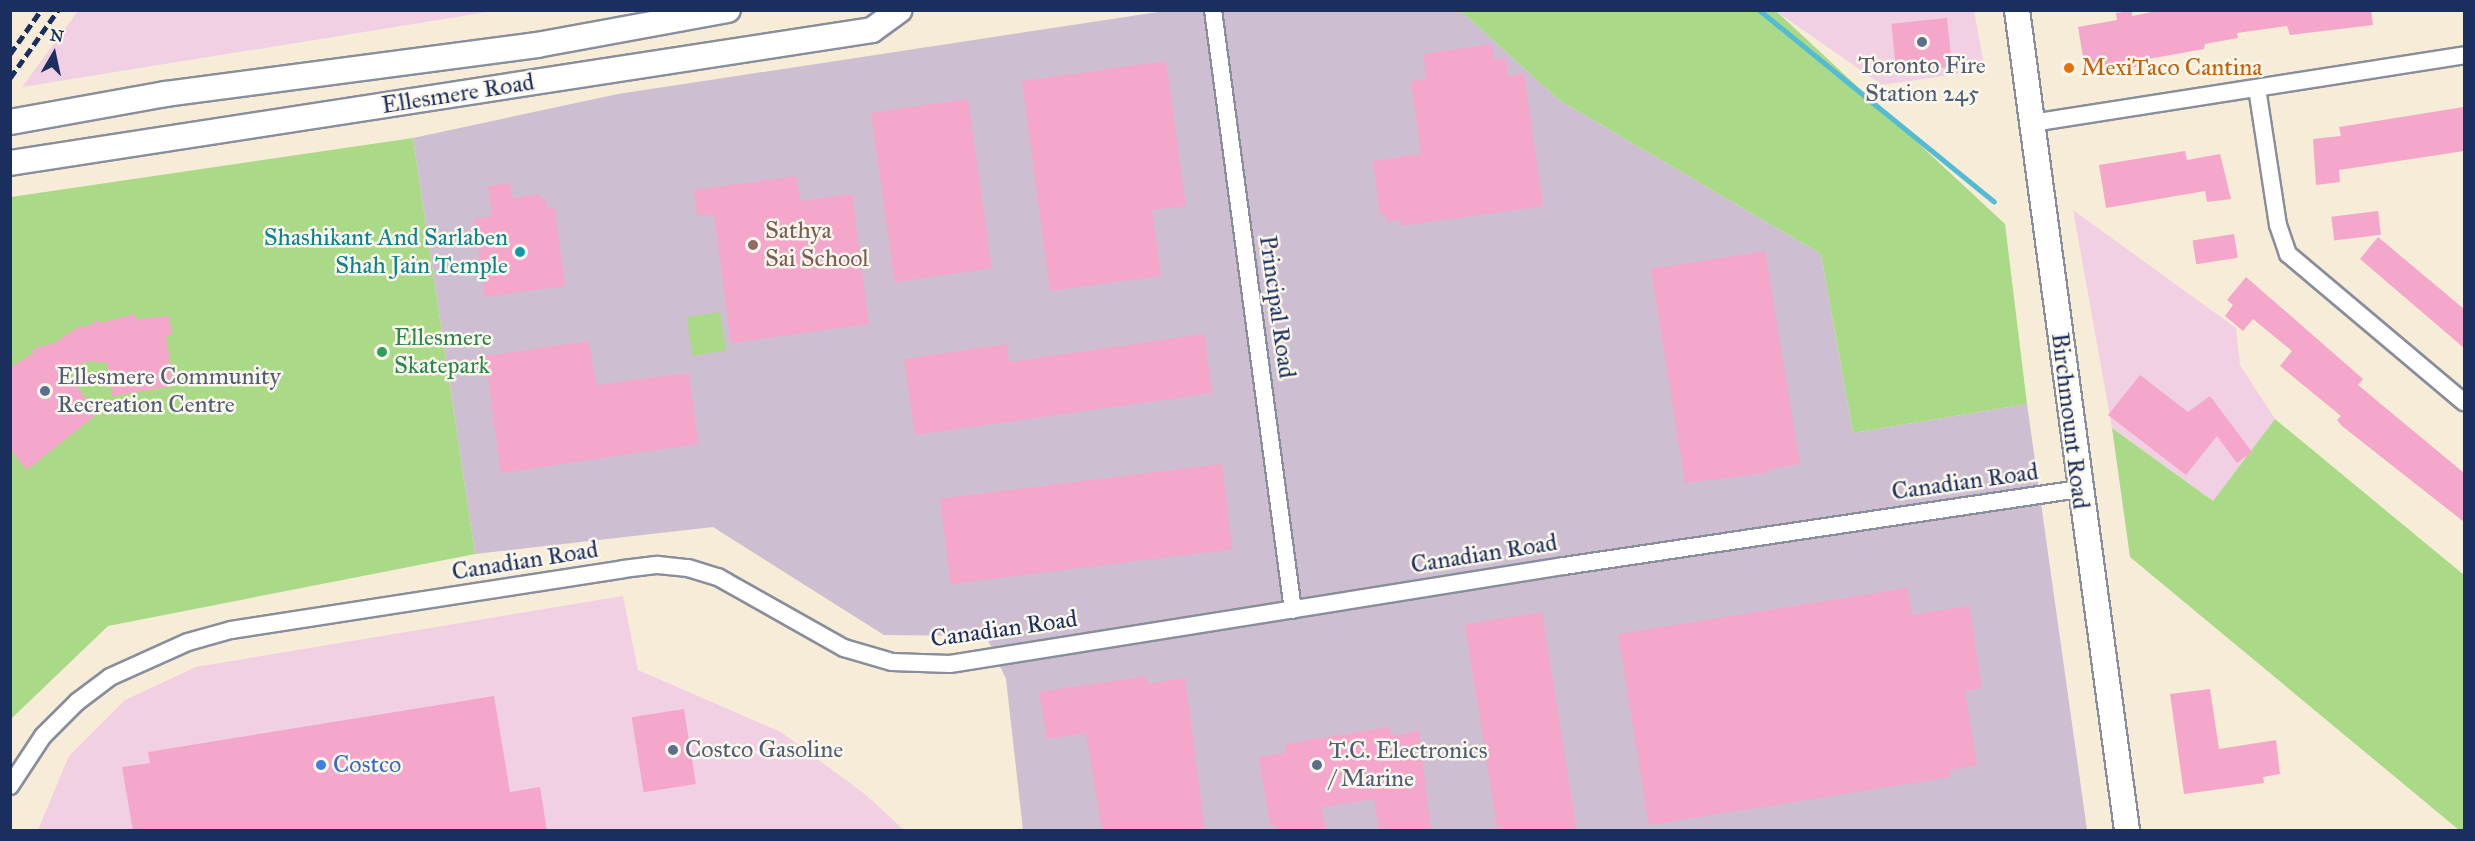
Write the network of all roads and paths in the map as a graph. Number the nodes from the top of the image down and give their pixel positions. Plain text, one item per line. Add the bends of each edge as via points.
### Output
1 (728, 10) edge
2 (900, 10) edge
3 (1213, 10) edge
4 (2017, 10) edge
5 (537, 45) junction
6 (2464, 55) edge
7 (542, 80) junction
8 (2257, 88) junction
9 (10, 122) edge
10 (2032, 123) junction
11 (10, 164) edge
12 (2464, 402) edge
13 (2079, 489) junction
14 (1293, 609) junction
15 (10, 786) edge
16 (2127, 831) edge

1 - 5 main road, Ellesmere Road
2 - 7 main road, Ellesmere Road via 872,30
3 - 14 street, Principal Road
4 - 10 main road, Birchmount Road
5 - 7 main road
5 - 9 main road, Ellesmere Road via 165,94
6 - 8 street
7 - 11 main road, Ellesmere Road
8 - 10 street
8 - 12 street via 2278,225 2288,254
10 - 13 main road, Birchmount Road
13 - 14 street, Canadian Road
13 - 16 main road, Birchmount Road
14 - 15 street, Canadian Road via 932,664 892,662 844,648 718,577 658,565 623,569 241,629 188,642 110,676 77,702 43,736

